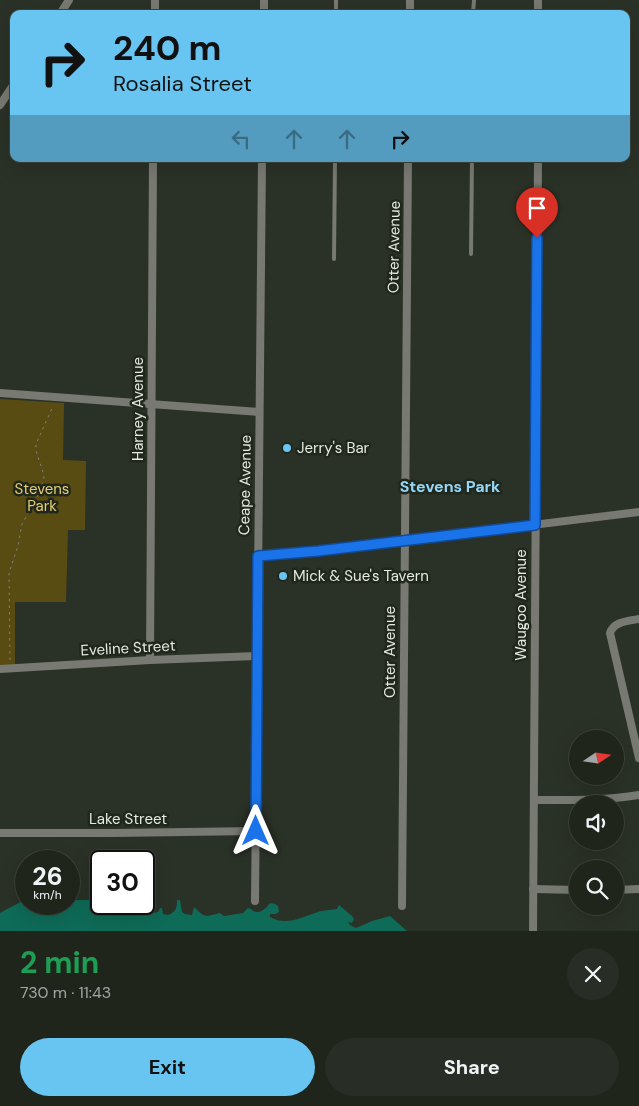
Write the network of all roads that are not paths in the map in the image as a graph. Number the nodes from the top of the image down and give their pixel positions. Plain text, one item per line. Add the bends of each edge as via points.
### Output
1 (10, 90) edge
2 (0, 105) edge
3 (153, 162) edge
4 (262, 162) edge
5 (335, 162) edge
6 (408, 162) edge
7 (472, 162) edge
8 (538, 162) edge
9 (471, 254) dead end
10 (334, 259) dead end
11 (0, 393) edge
12 (151, 404) junction
13 (259, 412) junction
14 (639, 512) edge
15 (535, 525) junction
16 (405, 541) junction
17 (258, 556) junction
18 (639, 619) edge
19 (257, 656) junction
20 (150, 660) junction
21 (0, 669) edge
22 (639, 758) edge
23 (639, 796) edge
24 (534, 800) junction
25 (256, 831) junction
26 (0, 833) edge
27 (639, 889) edge
28 (533, 890) junction
29 (569, 890) edge
30 (624, 890) edge
31 (255, 901) dead end
32 (402, 906) dead end
33 (533, 931) edge

1 - 2 street
3 - 12 street, Harney Avenue
4 - 13 street, Ceape Avenue
5 - 10 lane
6 - 16 street, Otter Avenue
7 - 9 lane
8 - 15 street, Waugoo Avenue
11 - 12 street
12 - 13 street
12 - 20 street, Harney Avenue
13 - 17 street, Ceape Avenue
14 - 15 street
15 - 16 street
15 - 24 street, Waugoo Avenue
16 - 17 street
16 - 32 street, Otter Avenue
17 - 19 street, Ceape Avenue
18 - 22 street via 617,624 611,629 610,636
19 - 20 street, Eveline Street
19 - 25 street, Ceape Avenue
20 - 21 street, Eveline Street
23 - 24 street
24 - 28 street, Waugoo Avenue
25 - 26 street, Lake Street
25 - 31 street, Ceape Avenue
27 - 30 street
28 - 29 street
28 - 33 street, Waugoo Avenue

